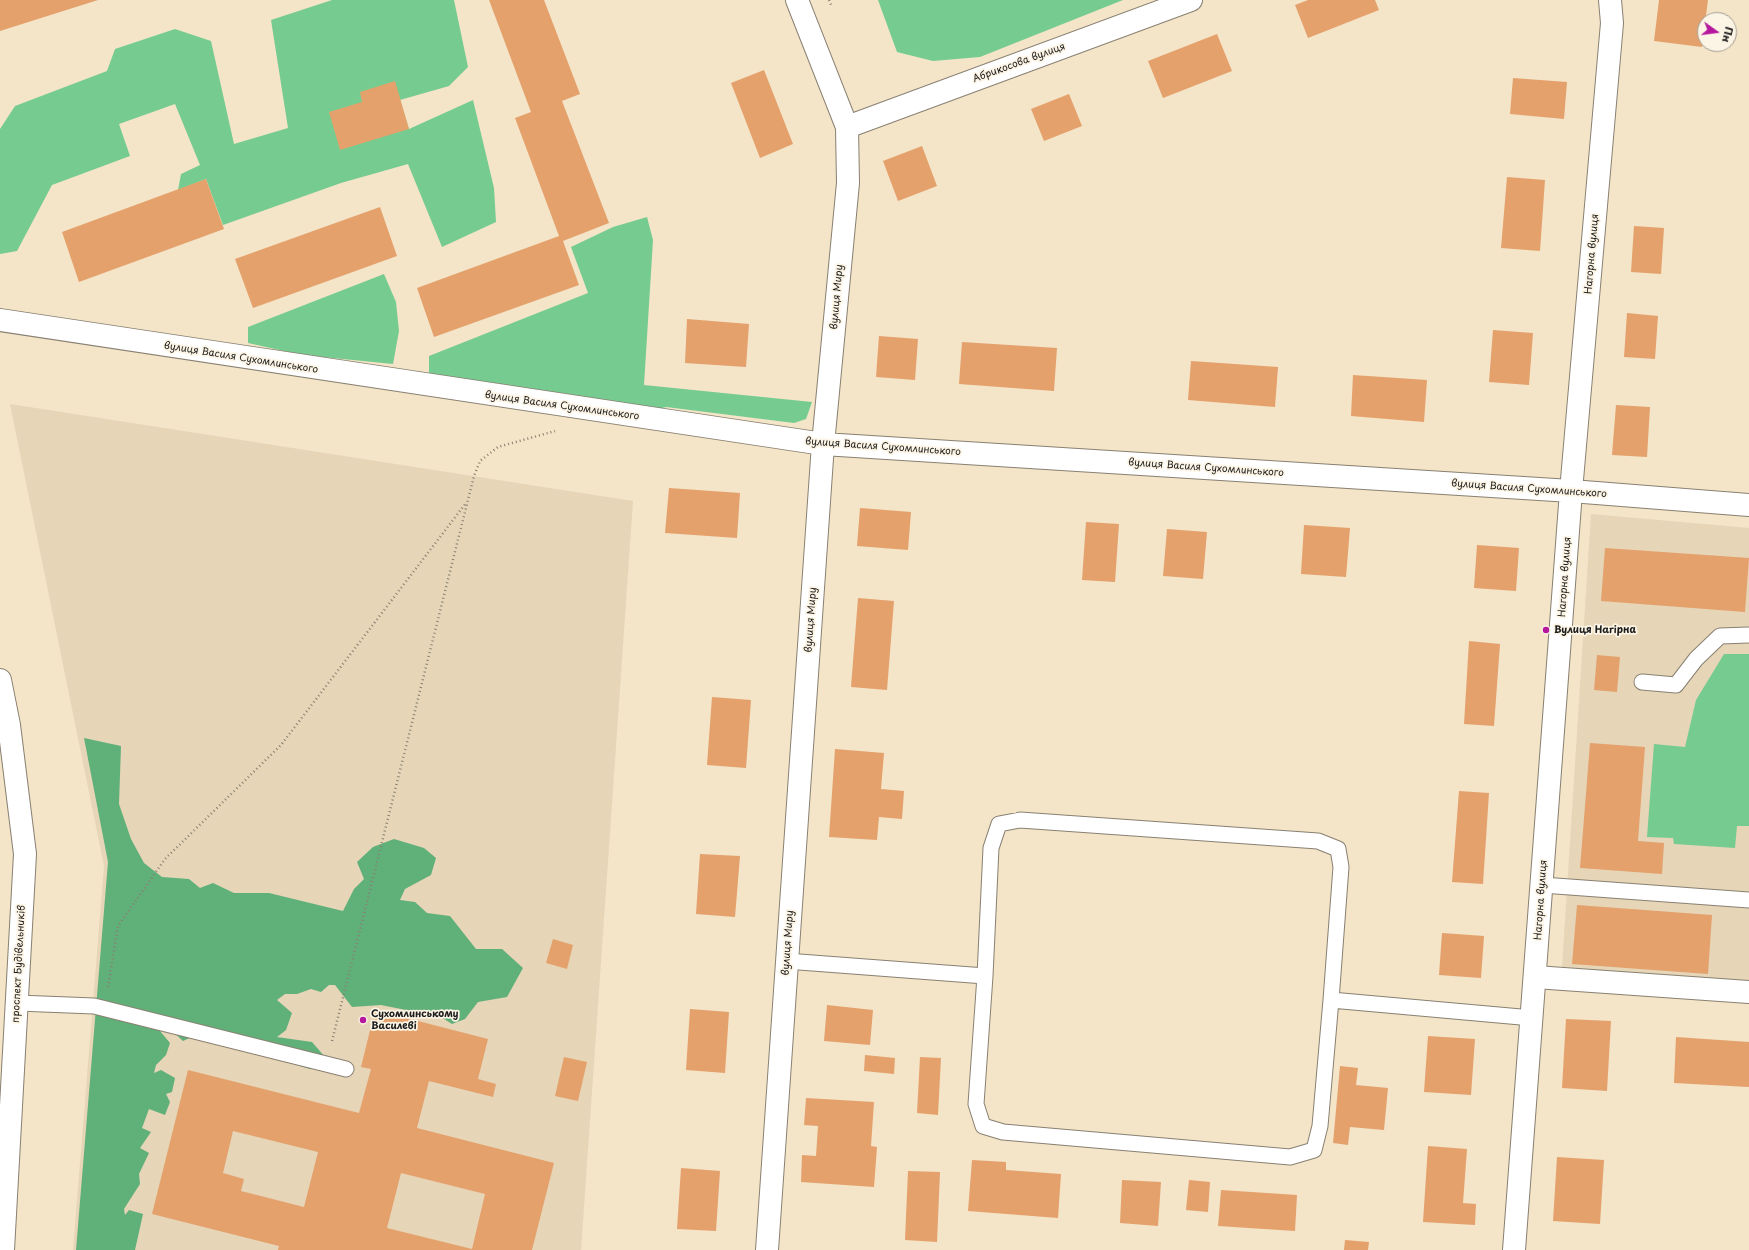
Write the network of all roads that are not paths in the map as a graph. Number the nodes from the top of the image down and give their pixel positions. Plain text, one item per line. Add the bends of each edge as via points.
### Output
1 (797, 0) edge
2 (1191, 0) edge
3 (1610, 0) edge
4 (847, 127) junction
5 (0, 320) edge
6 (823, 444) junction
7 (1571, 491) junction
8 (1749, 505) edge
9 (1749, 635) edge
10 (0, 680) edge
11 (1642, 682) dead end
12 (1542, 885) junction
13 (1749, 900) edge
14 (786, 961) junction
15 (985, 976) junction
16 (1535, 977) junction
17 (1749, 992) edge
18 (1331, 1000) junction
19 (17, 1003) junction
20 (1532, 1018) junction
21 (346, 1069) dead end
22 (3, 1250) edge
23 (767, 1250) edge
24 (1514, 1250) edge

1 - 4 street, вулиця Миру
2 - 4 street, Абрикосова вулиця
3 - 7 street, Нагорна вулиця via 1612,23
4 - 6 street, вулиця Миру via 848,183
5 - 6 street, вулиця Василя Сухомлинського
6 - 7 street, вулиця Василя Сухомлинського
6 - 14 street, вулиця Миру
7 - 8 street, вулиця Василя Сухомлинського
7 - 12 street, Нагорна вулиця
9 - 11 lane via 1720,636 1696,659 1676,685
10 - 19 street, проспект Будівельників via 9,725 25,854
12 - 13 lane
12 - 16 street, Нагорна вулиця
14 - 15 lane
14 - 23 street, вулиця Миру
15 - 18 lane via 976,1104 982,1126 1003,1132 1290,1157 1314,1150 1320,1126
15 - 18 lane via 991,848 999,824 1020,820 1318,841 1338,849 1341,867
16 - 17 street
16 - 20 street, Нагорна вулиця
18 - 20 lane
19 - 21 lane via 104,1008
19 - 22 street, проспект Будівельників
20 - 24 street, Нагорна вулиця

